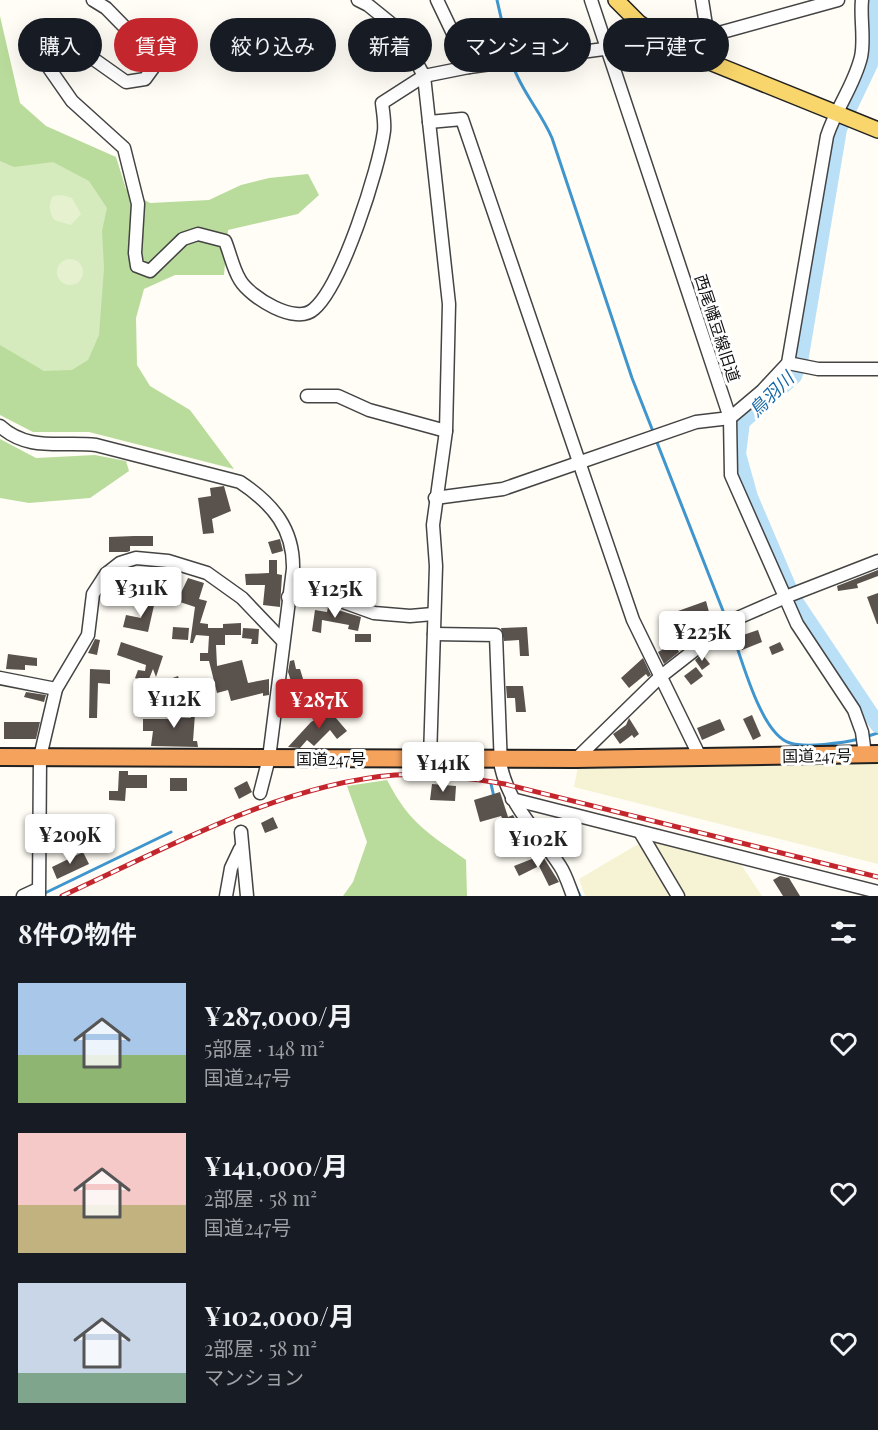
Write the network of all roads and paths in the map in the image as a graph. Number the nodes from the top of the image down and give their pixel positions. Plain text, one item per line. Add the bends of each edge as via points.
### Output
1 (93, 0) edge
2 (358, 0) edge
3 (436, 0) edge
4 (591, 0) edge
5 (616, 0) edge
6 (702, 0) edge
7 (838, 0) edge
8 (862, 0) edge
9 (445, 18) edge
10 (636, 18) edge
11 (705, 18) edge
12 (729, 32) edge
13 (603, 35) edge
14 (729, 70) edge
15 (444, 72) edge
16 (615, 72) edge
17 (424, 76) junction
18 (834, 113) junction
19 (429, 122) junction
20 (878, 130) edge
21 (788, 363) junction
22 (878, 369) edge
23 (307, 396) dead end
24 (730, 418) junction
25 (0, 426) edge
26 (446, 431) junction
27 (577, 462) junction
28 (435, 498) junction
29 (878, 561) edge
30 (789, 595) junction
31 (288, 597) junction
32 (433, 614) junction
33 (434, 634) junction
34 (283, 642) junction
35 (660, 677) junction
36 (0, 678) edge
37 (56, 689) junction
38 (867, 746) edge
39 (0, 757) edge
40 (40, 757) junction
41 (700, 757) junction
42 (269, 758) junction
43 (430, 758) junction
44 (501, 758) junction
45 (576, 759) junction
46 (260, 793) dead end
47 (512, 799) junction
48 (241, 832) dead end
49 (640, 832) junction
50 (241, 848) junction
51 (845, 884) junction
52 (38, 892) edge
53 (878, 892) edge
54 (23, 896) edge
55 (226, 896) edge
56 (247, 896) edge
57 (573, 896) edge
58 (678, 896) edge
59 (852, 896) edge

1 - 17 street via 150,53 153,68 145,79 126,82 78,48 61,48 49,56 49,68 72,101 124,148 138,204 137,266 150,271 183,239 198,234 225,241 240,281 274,308 294,315 313,311 328,292 364,209 384,129 382,103
2 - 17 street via 399,30
3 - 9 street
4 - 13 street, 西尾幡豆線旧道
5 - 10 main road
6 - 11 street
7 - 12 street
8 - 18 street via 862,54 855,78
14 - 18 main road
15 - 17 street
16 - 24 street, 西尾幡豆線旧道
17 - 19 street
18 - 20 main road
18 - 21 street
19 - 26 street via 449,304
19 - 27 street via 462,119
21 - 22 street via 818,369
21 - 24 street
23 - 26 street via 338,396 369,410
24 - 27 street via 696,422
24 - 30 street, 西尾幡豆線旧道 via 731,475
25 - 31 street via 32,444 96,445 240,482 259,495 283,524 293,548
26 - 28 street
27 - 28 street via 503,489
27 - 35 street via 633,620
28 - 32 street
29 - 30 street
30 - 35 street via 733,620
30 - 38 street, 西尾幡豆線旧道 via 797,624 854,710
31 - 32 street via 338,600 374,613
31 - 34 street
32 - 33 street
33 - 43 street
33 - 44 street via 496,635
34 - 37 street via 228,585 207,573 168,561 136,558 120,563 106,574 93,594 88,635
34 - 42 street
35 - 41 street
35 - 45 street
36 - 37 street
37 - 40 street
38 - 41 highway, 国道247号
39 - 40 highway, 国道247号
40 - 42 highway, 国道247号
40 - 52 street
41 - 45 highway, 国道247号
42 - 43 highway, 国道247号
42 - 46 street
43 - 44 highway, 国道247号
44 - 45 highway, 国道247号
44 - 47 street
47 - 49 street
47 - 57 street via 561,867
48 - 50 street
49 - 51 street
49 - 58 street
50 - 55 street via 231,868
50 - 56 street
51 - 53 street
51 - 59 street
52 - 54 street

